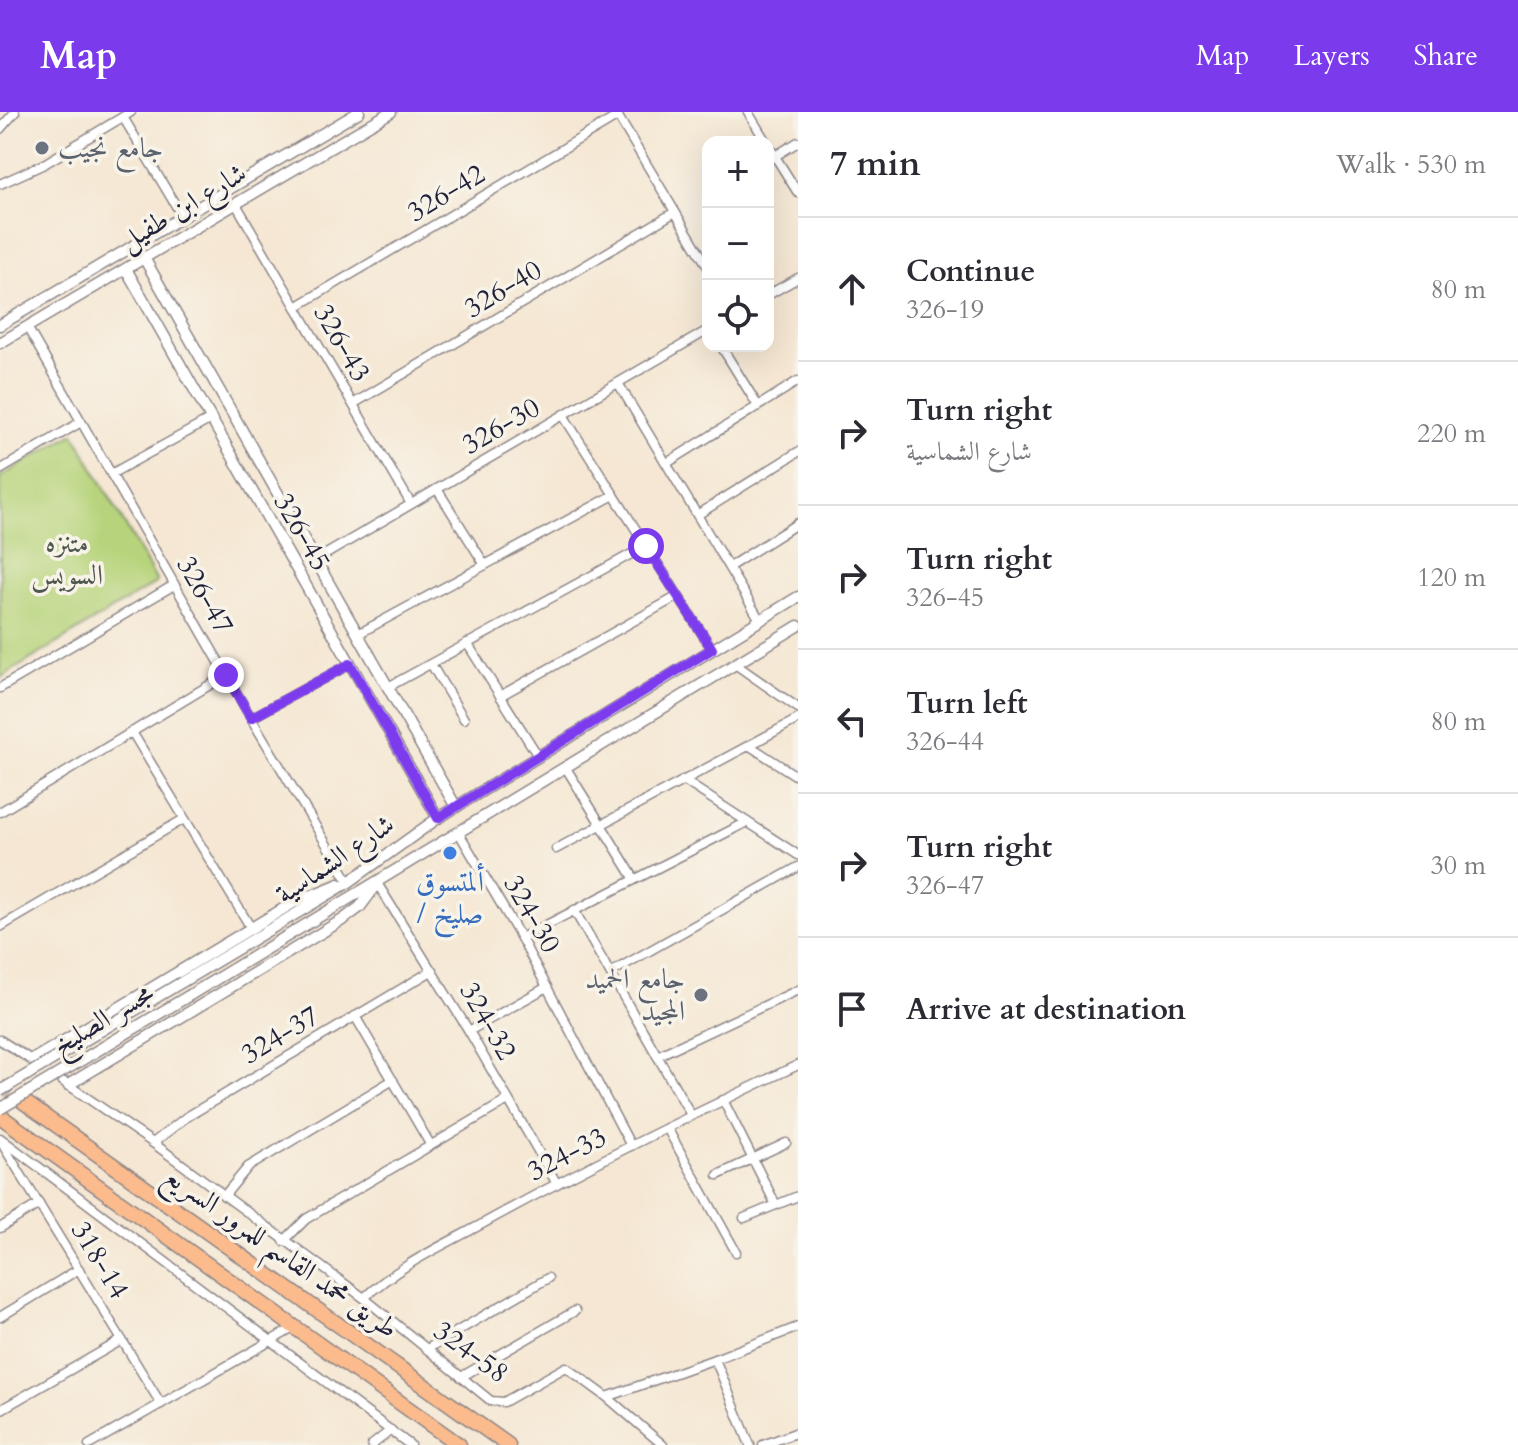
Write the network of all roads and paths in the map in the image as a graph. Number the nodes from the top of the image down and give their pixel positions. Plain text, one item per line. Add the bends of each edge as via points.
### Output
1 (15, 112) edge
2 (359, 112) edge
3 (391, 112) edge
4 (748, 112) edge
5 (127, 114) edge
6 (617, 114) edge
7 (0, 129) edge
8 (763, 136) edge
9 (798, 142) edge
10 (775, 156) joint
11 (0, 184) edge
12 (798, 193) edge
13 (236, 204) junction
14 (675, 212) junction
15 (182, 216) junction
16 (702, 257) edge
17 (144, 258) junction
18 (126, 269) junction
19 (153, 274) junction
20 (798, 278) edge
21 (135, 284) junction
22 (774, 292) edge
23 (296, 307) junction
24 (0, 325) edge
25 (27, 327) junction
26 (702, 334) edge
27 (0, 343) edge
28 (725, 352) edge
29 (798, 381) edge
30 (618, 383) junction
31 (353, 404) junction
32 (758, 406) junction
33 (563, 415) junction
34 (211, 419) junction
35 (81, 422) junction
36 (798, 452) edge
37 (667, 463) junction
38 (0, 470) edge
39 (111, 474) junction
40 (437, 489) junction
41 (614, 495) junction
42 (411, 504) junction
43 (697, 515) junction
44 (798, 523) edge
45 (646, 546) junction
46 (316, 560) junction
47 (485, 565) junction
48 (729, 567) junction
49 (174, 585) junction
50 (678, 596) junction
51 (798, 597) edge
52 (760, 620) junction
53 (798, 626) edge
54 (358, 634) junction
55 (467, 643) junction
56 (712, 649) junction
57 (350, 664) junction
58 (431, 664) junction
59 (735, 664) junction
60 (226, 675) junction
61 (388, 687) junction
62 (0, 688) edge
63 (500, 696) junction
64 (798, 708) edge
65 (251, 718) junction
66 (464, 719) dead end
67 (798, 719) edge
68 (132, 732) junction
69 (750, 746) junction
70 (538, 756) junction
71 (566, 768) junction
72 (798, 777) edge
73 (683, 780) junction
74 (456, 807) junction
75 (0, 812) edge
76 (438, 818) junction
77 (184, 819) junction
78 (747, 822) junction
79 (602, 825) junction
80 (459, 833) junction
81 (556, 849) dead end
82 (798, 855) edge
83 (798, 867) edge
84 (634, 878) junction
85 (349, 882) junction
86 (377, 883) junction
87 (574, 910) junction
88 (0, 927) edge
89 (251, 928) junction
90 (521, 938) junction
91 (433, 970) junction
92 (610, 973) junction
93 (182, 982) joint
94 (547, 987) junction
95 (798, 990) edge
96 (190, 995) joint
97 (355, 1016) junction
98 (469, 1031) junction
99 (0, 1040) edge
100 (657, 1056) junction
101 (34, 1062) joint
102 (798, 1065) edge
103 (393, 1080) junction
104 (64, 1082) joint
105 (0, 1091) edge
106 (508, 1100) junction
107 (723, 1100) junction
108 (24, 1102) tunnel mouth
109 (0, 1109) edge
110 (691, 1115) junction
111 (0, 1116) edge
112 (667, 1128) junction
113 (0, 1139) edge
114 (153, 1143) junction
115 (786, 1143) dead end
116 (430, 1144) junction
117 (631, 1146) junction
118 (752, 1158) junction
119 (718, 1175) dead end
120 (557, 1184) junction
121 (224, 1196) junction
122 (798, 1196) edge
123 (39, 1204) junction
124 (776, 1205) junction
125 (744, 1218) dead end
126 (0, 1228) edge
127 (284, 1241) junction
128 (736, 1252) dead end
129 (79, 1269) junction
130 (548, 1278) dead end
131 (364, 1298) junction
132 (575, 1311) dead end
133 (0, 1317) edge
134 (295, 1327) junction
135 (798, 1327) edge
136 (122, 1340) junction
137 (273, 1341) junction
138 (427, 1349) junction
139 (715, 1359) junction
140 (461, 1377) junction
141 (607, 1397) junction
142 (161, 1404) junction
143 (0, 1410) edge
144 (391, 1430) junction
145 (798, 1432) edge
146 (89, 1445) edge
147 (372, 1445) edge
148 (410, 1445) edge
149 (459, 1445) edge
150 (508, 1445) edge
151 (663, 1445) edge
152 (750, 1445) edge
153 (763, 1445) edge

1 - 7 street
2 - 15 street, شارع ابن طفيل
3 - 13 street, شارع ابن طفيل
4 - 8 street
5 - 11 street
5 - 15 street
6 - 14 street
6 - 23 street, 326-42
9 - 10 street
10 - 12 street
13 - 17 street, شارع ابن طفيل
13 - 23 street, 326-43
14 - 16 street
14 - 31 street, 326-40
15 - 24 street, شارع ابن طفيل
17 - 18 street, شارع ابن طفيل
17 - 19 street, 326-45
18 - 21 street, 326-45
18 - 25 street, شارع ابن طفيل
19 - 21 street
19 - 46 street, 326-45
20 - 22 street
21 - 34 street, 326-45
23 - 31 street, 326-43
25 - 27 street, شارع ابن طفيل
25 - 35 street, 326-47
26 - 30 street, 326-30
28 - 32 street
29 - 32 street
30 - 33 street, 326-30
30 - 37 street
31 - 42 street, 326-43
32 - 37 street
33 - 40 street, 326-30
33 - 41 street
34 - 39 street
34 - 57 street, 326-45
35 - 38 street
35 - 39 street, 326-47
36 - 43 street
37 - 43 street
39 - 49 street, 326-47
40 - 42 street, 326-30
40 - 47 street
41 - 45 street
41 - 47 street
42 - 46 street, 326-30
43 - 48 street
44 - 48 street
45 - 50 street
45 - 55 street
46 - 54 street, 326-45
47 - 54 street
48 - 52 street
49 - 60 street, 326-47
49 - 62 street
50 - 56 street
50 - 63 street
51 - 52 street, شارع الشماسية
52 - 56 street, شارع الشماسية
53 - 59 street, شارع الشماسية
54 - 61 street, 326-45
55 - 58 street
55 - 63 street
56 - 70 street, شارع الشماسية
57 - 65 street
57 - 76 street, 326-45
58 - 61 street
58 - 66 street
59 - 64 street
59 - 71 street, شارع الشماسية
60 - 65 street, 326-47
60 - 68 street
61 - 74 street, 326-45
63 - 70 street
65 - 85 street, 326-47
67 - 69 street
68 - 75 street
68 - 77 street
69 - 72 street
69 - 73 street
70 - 74 street, شارع الشماسية
71 - 79 street
71 - 80 street, شارع الشماسية
73 - 78 street
73 - 79 street
74 - 76 street, شارع الشماسية
76 - 85 street, شارع الشماسية
77 - 88 street
77 - 89 street
78 - 82 street
78 - 84 street
79 - 81 street
79 - 84 street
80 - 86 street, شارع الشماسية
80 - 90 street, 324-30
83 - 92 street
84 - 87 street
85 - 89 street via 306,896
85 - 93 street, شارع الشماسية
86 - 91 street, 324-32
86 - 96 street, شارع الشماسية
86 - 104 street via 353,914
87 - 90 street
87 - 92 street
89 - 101 street
90 - 94 street, 324-30
91 - 97 street, 324-37
91 - 98 street, 324-32
92 - 100 street
93 - 105 street, مجسر الصليخ, bridge
94 - 98 street
94 - 117 street, 324-30
95 - 100 street
96 - 109 street, مجسر الصليخ, bridge
97 - 103 street
97 - 114 street, 324-37 via 185,1118
98 - 106 street, 324-32
99 - 101 street
100 - 110 street
102 - 107 street, 324-33
103 - 116 street
103 - 121 street via 248,1167
104 - 114 street, 324-58
106 - 116 street
106 - 120 street, 324-32
107 - 110 street, 324-33
107 - 118 street
108 - 150 highway, طريق محمد القاسم للمرور السريع
110 - 112 street, 324-33
111 - 134 highway, طريق محمد القاسم للمرور السريع
112 - 117 street, 324-33
112 - 128 street
113 - 123 street, 318-14
113 - 137 street
114 - 121 street, 324-58
115 - 118 street
116 - 127 street via 306,1219
117 - 120 street, 324-33
118 - 119 street
118 - 124 street
120 - 131 street, 324-33 via 386,1277
121 - 127 street, 324-58
122 - 124 street
123 - 126 street
123 - 129 street, 318-14
124 - 125 street
127 - 131 street, 324-58
129 - 133 street
129 - 136 street, 318-14
130 - 138 street
131 - 138 street, 324-58
132 - 140 street
134 - 137 street
134 - 149 highway, طريق محمد القاسم للمرور السريع
135 - 139 street
136 - 142 street, 318-14
136 - 143 street
137 - 142 street
137 - 144 street
138 - 140 street, 324-58
139 - 141 street
139 - 152 street
140 - 141 street, 324-58 via 491,1401 504,1402 566,1367
141 - 151 street, 324-58
142 - 146 street
144 - 147 street
144 - 148 street
145 - 153 street

